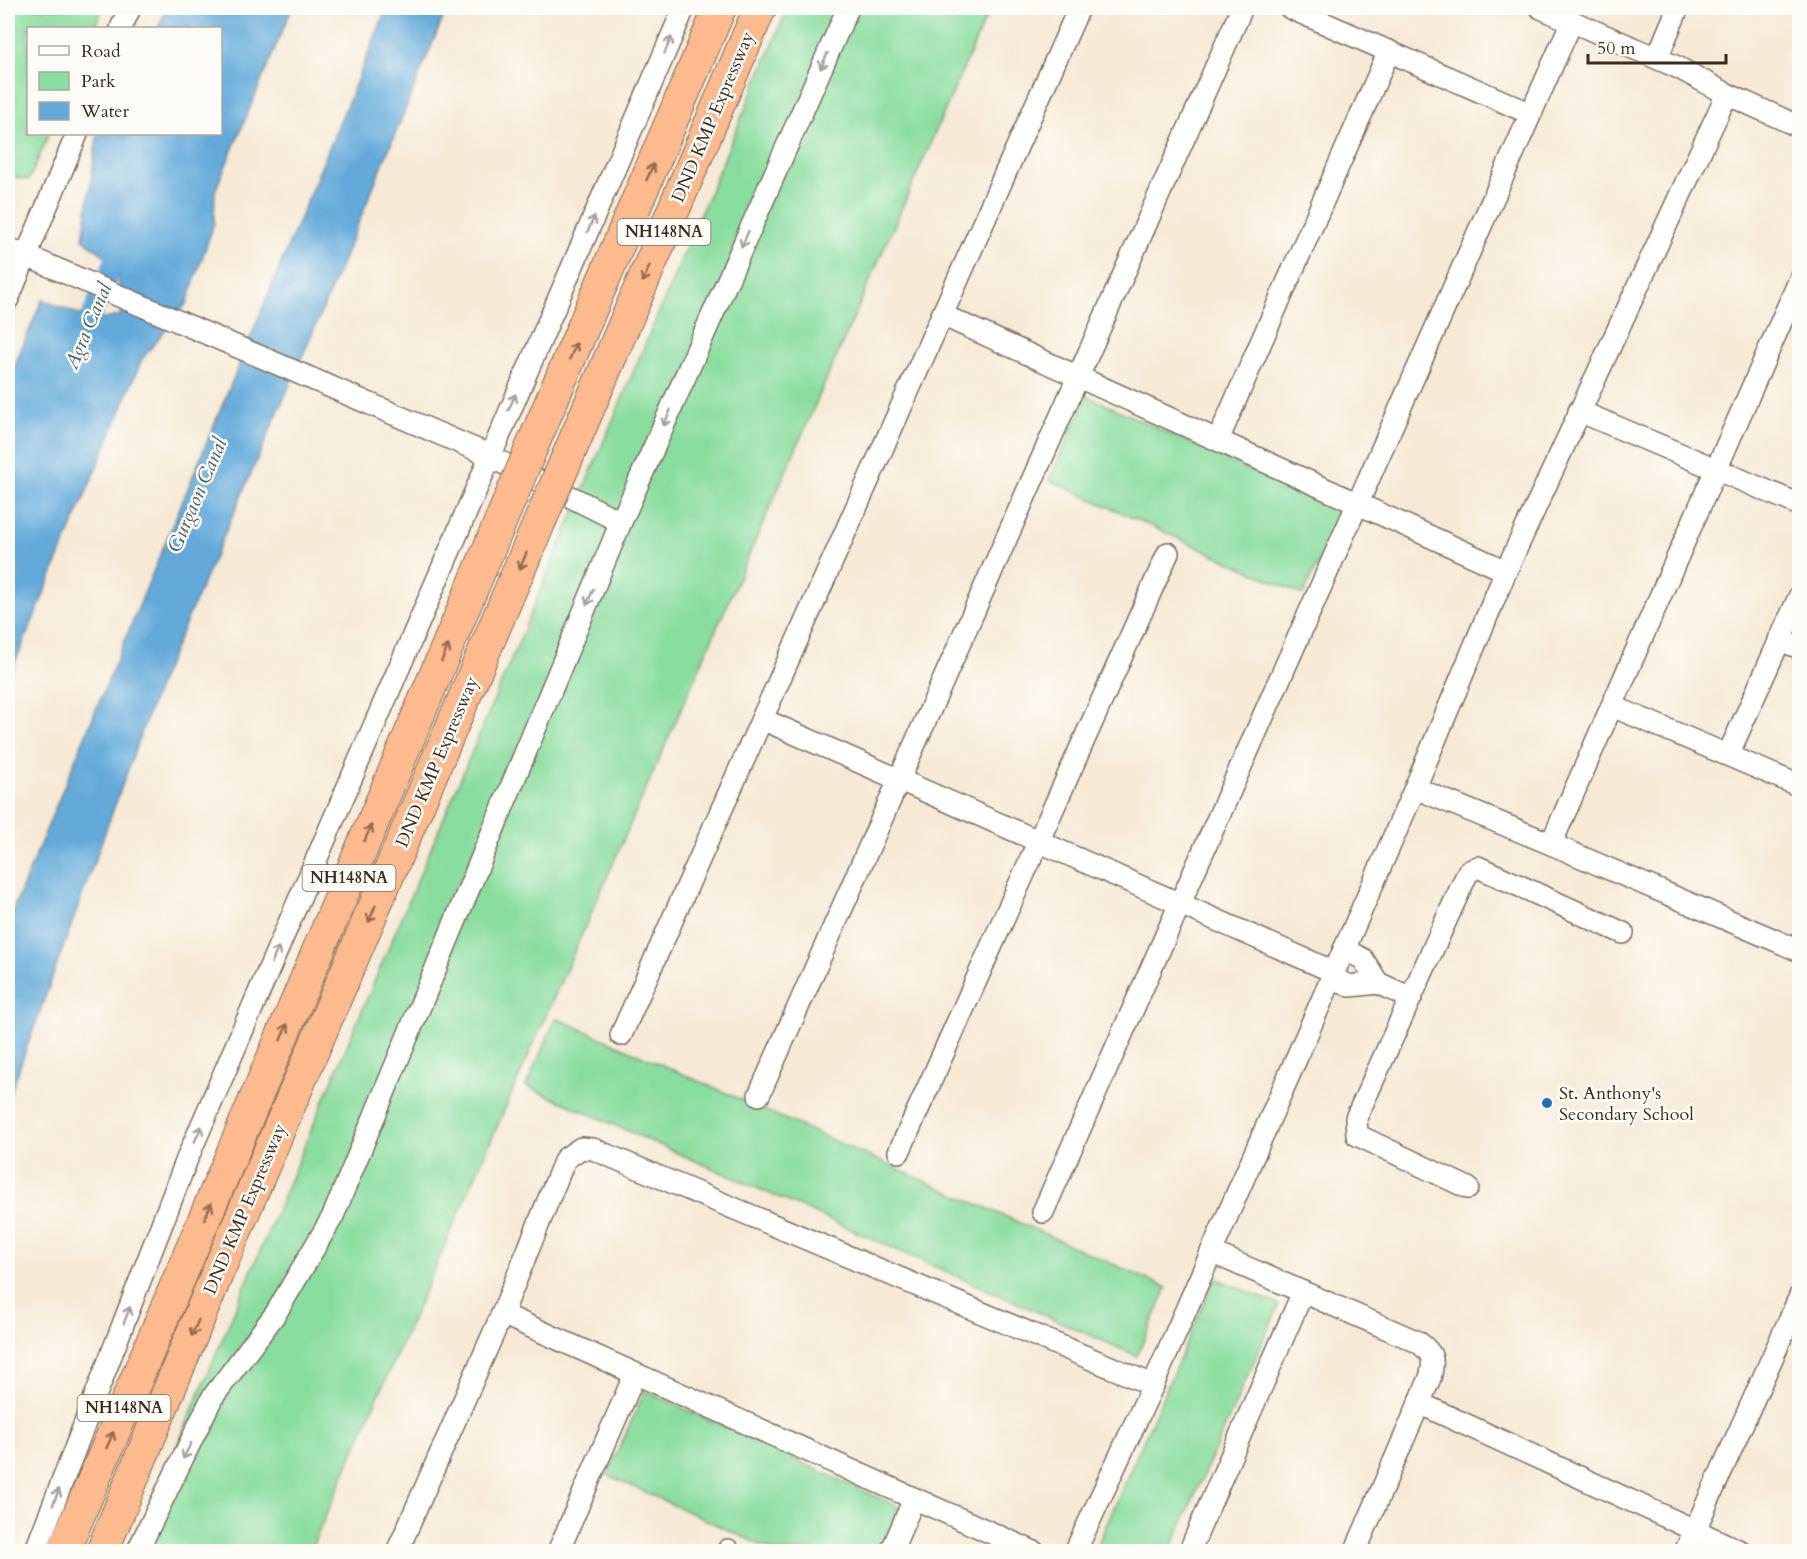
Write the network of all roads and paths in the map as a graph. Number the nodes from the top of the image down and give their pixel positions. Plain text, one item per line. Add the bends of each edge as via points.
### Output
1 (130, 8) edge
2 (684, 8) edge
3 (720, 8) edge
4 (760, 8) edge
5 (848, 8) edge
6 (1079, 8) edge
7 (1242, 8) edge
8 (1290, 8) edge
9 (1541, 8) edge
10 (1678, 8) edge
11 (1569, 14) edge
12 (121, 27) edge
13 (1389, 51) junction
14 (1658, 54) junction
15 (1727, 94) junction
16 (1800, 112) edge
17 (1529, 113) junction
18 (1800, 127) edge
19 (77, 135) edge
20 (24, 256) edge
21 (1800, 279) edge
22 (8, 299) edge
23 (942, 315) junction
24 (1078, 377) junction
25 (1579, 411) junction
26 (1218, 440) junction
27 (483, 453) junction
28 (1716, 469) junction
29 (1357, 502) junction
30 (1800, 505) edge
31 (621, 522) junction
32 (1168, 553) dead end
33 (1506, 571) junction
34 (1800, 595) edge
35 (1779, 640) junction
36 (1800, 648) edge
37 (1612, 705) junction
38 (762, 719) junction
39 (1728, 755) junction
40 (899, 780) junction
41 (1800, 786) edge
42 (1415, 788) junction
43 (1038, 841) junction
44 (1551, 844) junction
45 (1180, 904) junction
46 (1623, 933) dead end
47 (1344, 949) junction
48 (1800, 951) edge
49 (1332, 975) junction
50 (1378, 983) junction
51 (1411, 998) junction
52 (621, 1035) dead end
53 (759, 1095) dead end
54 (898, 1152) dead end
55 (1468, 1188) dead end
56 (1043, 1212) dead end
57 (1211, 1252) junction
58 (1303, 1292) junction
59 (1800, 1296) edge
60 (502, 1314) junction
61 (635, 1374) junction
62 (1153, 1385) junction
63 (1419, 1403) junction
64 (914, 1499) junction
65 (1695, 1530) junction
66 (35, 1551) edge
67 (63, 1551) edge
68 (102, 1551) edge
69 (137, 1551) edge
70 (397, 1551) edge
71 (558, 1551) edge
72 (891, 1551) edge
73 (1034, 1551) edge
74 (1076, 1551) edge
75 (1189, 1551) edge
76 (1355, 1551) edge
77 (1685, 1551) edge
78 (1742, 1551) edge

1 - 12 street
27 -> 2 street
67 -> 3 highway, DND KMP Expressway / NH148NA, bridge
4 -> 68 highway, DND KMP Expressway / NH148NA, bridge
5 -> 31 street
6 - 23 street
7 - 24 street
8 - 13 street
9 - 11 street
10 - 14 street
11 - 14 street
11 - 17 street
13 - 17 street
13 - 26 street
14 - 15 street
14 - 16 street
15 - 18 street
15 - 25 street
17 - 29 street
19 - 20 street
20 - 22 street
20 - 27 street
21 - 28 street
23 - 24 street
23 - 38 street
24 - 26 street
24 - 40 street
25 - 28 street
25 - 33 street
26 - 29 street
27 - 31 street
66 -> 27 street via 187,1159
28 - 30 street
28 - 37 street
29 - 33 street
29 - 45 street
31 -> 69 street via 333,1216 276,1313 212,1398
32 - 43 street
33 - 42 street
34 - 35 street
35 - 36 street
35 - 39 street
37 - 39 street
37 - 44 street
38 - 40 street
38 - 52 street
39 - 41 street
40 - 43 street
40 - 53 street
42 - 44 street
42 - 47 street
43 - 45 street
43 - 54 street
44 - 48 street
45 - 49 street
45 - 56 street
46 - 51 street via 1478,867 1468,873
47 - 49 street
47 - 50 street via 1363,959
49 - 50 street via 1350,986
49 - 57 street
50 - 51 street
51 - 55 street via 1356,1118 1357,1135
57 - 58 street
57 - 62 street
58 - 63 street via 1418,1342 1430,1351 1434,1361
58 - 75 street
59 - 65 street
60 - 61 street
60 - 62 street via 565,1159 581,1148 593,1149
60 - 70 street
61 - 64 street
61 - 71 street
62 - 74 street
63 - 65 street
63 - 76 street
64 - 72 street
64 - 73 street
65 - 77 street
65 - 78 street

